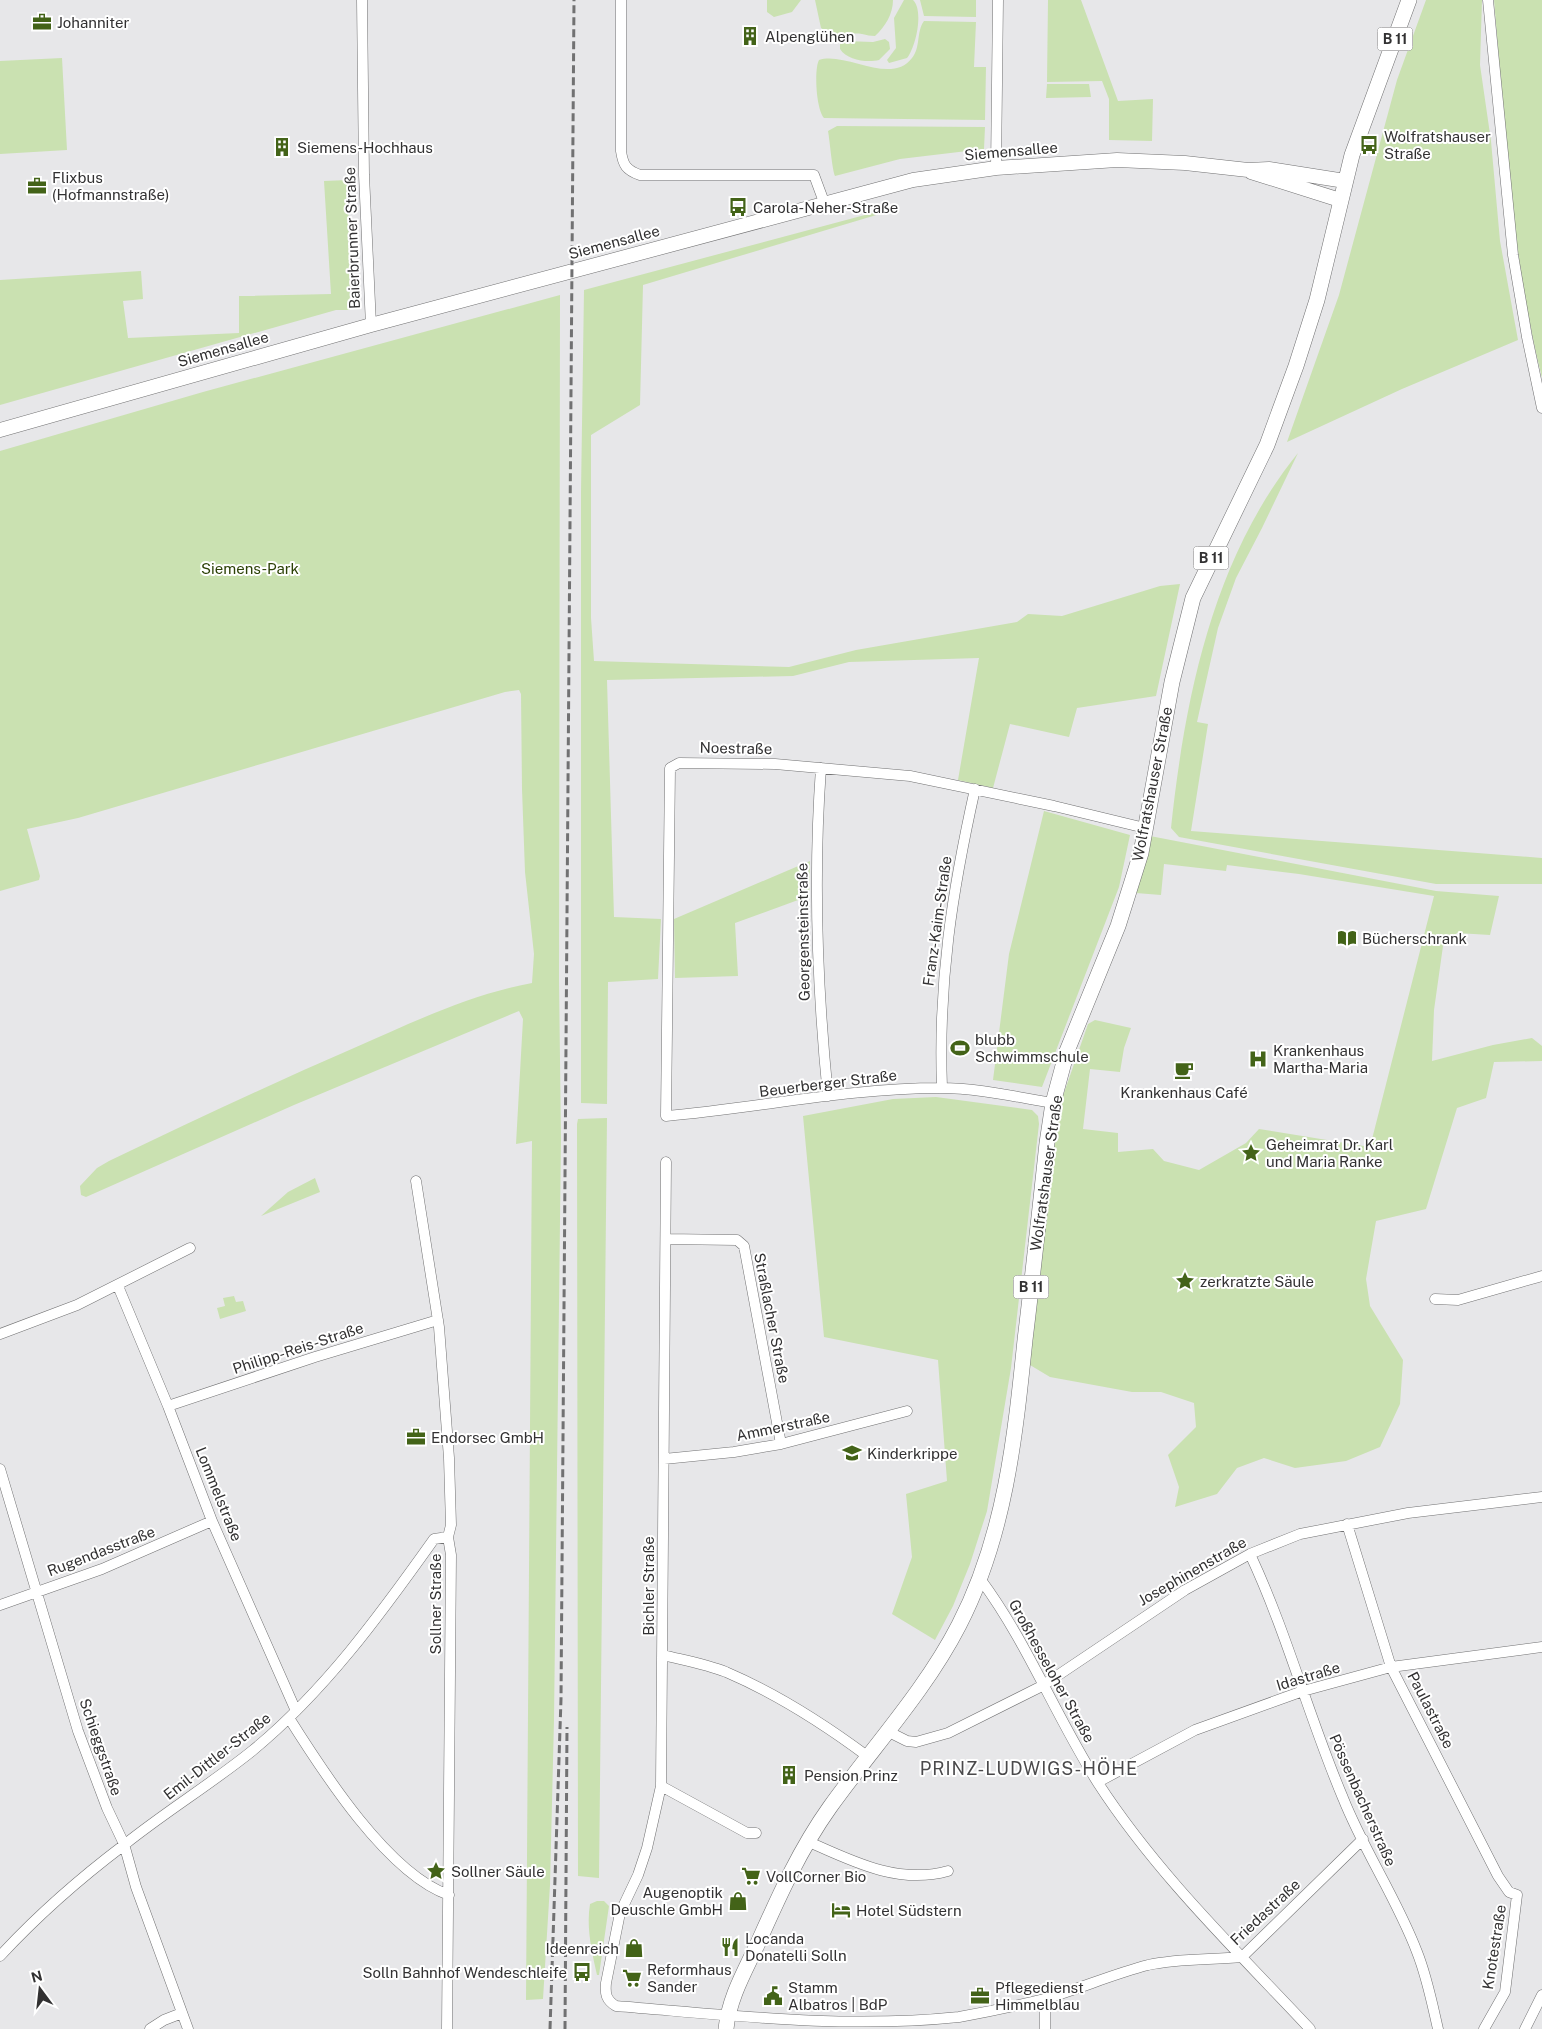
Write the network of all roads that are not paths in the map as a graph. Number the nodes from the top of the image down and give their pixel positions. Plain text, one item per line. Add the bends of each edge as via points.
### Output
1 (362, 0) edge
2 (621, 0) edge
3 (998, 0) edge
4 (1409, 0) edge
5 (1488, 0) edge
6 (996, 168) junction
7 (1248, 170) junction
8 (1344, 181) junction
9 (1340, 200) junction
10 (824, 202) junction
11 (371, 325) junction
12 (1542, 408) edge
13 (0, 430) edge
14 (821, 768) junction
15 (975, 789) junction
16 (1145, 828) junction
17 (942, 1088) junction
18 (828, 1096) junction
19 (1053, 1103) junction
20 (666, 1116) joint
21 (666, 1162) dead end
22 (416, 1182) dead end
23 (666, 1239) junction
24 (190, 1248) dead end
25 (1542, 1276) edge
26 (118, 1286) junction
27 (1435, 1299) dead end
28 (438, 1320) junction
29 (0, 1334) edge
30 (168, 1406) junction
31 (907, 1411) dead end
32 (781, 1444) junction
33 (664, 1459) junction
34 (0, 1469) edge
35 (1542, 1497) edge
36 (212, 1521) junction
37 (1347, 1524) junction
38 (448, 1537) junction
39 (1250, 1554) junction
40 (981, 1580) junction
41 (37, 1592) junction
42 (0, 1605) edge
43 (1542, 1648) edge
44 (663, 1655) junction
45 (1391, 1667) junction
46 (1042, 1686) junction
47 (1303, 1691) junction
48 (292, 1715) junction
49 (887, 1731) junction
50 (867, 1756) junction
51 (1098, 1782) junction
52 (661, 1786) junction
53 (756, 1833) dead end
54 (1363, 1839) junction
55 (807, 1841) junction
56 (124, 1844) junction
57 (948, 1871) dead end
58 (449, 1895) junction
59 (1517, 1895) joint
60 (0, 1956) edge
61 (1242, 1957) junction
62 (1542, 1995) edge
63 (1045, 1999) junction
64 (608, 2001) joint
65 (182, 2013) junction
66 (726, 2023) edge
67 (150, 2029) edge
68 (188, 2029) edge
69 (447, 2029) edge
70 (1045, 2029) edge
71 (1310, 2029) edge
72 (1438, 2029) edge
73 (1484, 2029) edge
74 (1525, 2029) edge

1 - 11 street, Baierbrunner Straße via 364,175
2 - 10 street via 621,151 622,162 629,171 640,175 814,175
3 - 6 street
4 - 8 main road, Wolfratshauser Straße / B 11
5 - 12 street via 1513,255
6 - 7 main road, Siemensallee via 1117,160
6 - 10 main road, Siemensallee via 913,180
7 - 8 main road, Siemensallee via 1269,169
7 - 9 main road, Siemensallee
8 - 9 main road, Wolfratshauser Straße / B 11
9 - 16 main road, Wolfratshauser Straße / B 11 via 1317,300 1267,446 1192,598 1172,682
10 - 11 main road, Siemensallee
11 - 13 main road, Siemensallee
14 - 15 street, Noestraße via 910,776
14 - 18 street, Georgensteinstraße via 816,914 818,986
14 - 20 street, Noestraße via 678,763 670,768
15 - 16 street, Noestraße
15 - 17 street, Franz-Kaim-Straße via 947,933 942,1002
16 - 19 main road, Wolfratshauser Straße / B 11 via 1141,853 1118,925 1067,1050
17 - 18 street, Beuerberger Straße
17 - 19 street, Beuerberger Straße
18 - 20 street, Beuerberger Straße via 720,1112
19 - 40 main road, Wolfratshauser Straße / B 11 via 1018,1404 999,1518
21 - 23 street, Bichler Straße
22 - 28 street, Sollner Straße
23 - 32 street, Straßlacher Straße via 737,1240 744,1246
23 - 33 street, Bichler Straße
24 - 26 street
25 - 27 street via 1458,1300
26 - 29 street via 39,1321
26 - 30 street, Lommelstraße
28 - 30 street, Philipp-Reis-Straße
28 - 38 street, Sollner Straße via 449,1458 452,1525
30 - 36 street, Lommelstraße
31 - 32 street, Ammerstraße
32 - 33 street, Ammerstraße
33 - 44 street, Bichler Straße
34 - 41 street, Schieggstraße
35 - 37 street, Josephinenstraße via 1408,1513
36 - 41 street, Rugendasstraße via 102,1569
36 - 48 street, Lommelstraße
37 - 39 street, Josephinenstraße via 1300,1534
37 - 45 street, Paulastraße
38 - 48 street, Emil-Dittler-Straße via 434,1540 354,1648
38 - 58 street, Sollner Straße via 451,1556
39 - 46 street, Josephinenstraße via 1152,1610
39 - 47 street, Pössenbacherstraße via 1279,1619
40 - 46 street, Großhesseloher Straße via 1002,1610
40 - 49 main road, Wolfratshauser Straße / B 11 via 932,1670
41 - 42 street, Rugendasstraße
41 - 56 street, Schieggstraße via 78,1731
43 - 45 street, Idastraße
44 - 50 street via 724,1671 745,1681 810,1717
44 - 52 street, Bichler Straße
45 - 47 street, Idastraße
45 - 59 street, Paulastraße via 1498,1876 1509,1892
46 - 49 street, Josephinenstraße via 928,1740 908,1741
46 - 51 street, Großhesseloher Straße
47 - 51 street, Idastraße via 1195,1730
47 - 54 street, Pössenbacherstraße via 1344,1801
48 - 56 street, Emil-Dittler-Straße via 252,1751
48 - 58 street, Lommelstraße via 309,1749 374,1837 432,1890
49 - 50 main road, Wolfratshauser Straße / B 11
50 - 55 main road, Wolfratshauser Straße / B 11
51 - 61 street, Großhesseloher Straße via 1143,1846 1185,1897
52 - 53 street via 747,1833
52 - 64 street, Bichler Straße via 647,1848 620,1914 606,1983
54 - 61 street, Friedastraße
54 - 72 street, Pössenbacherstraße via 1417,1950
55 - 57 street via 846,1859 892,1873 931,1875
55 - 66 main road, Wolfratshauser Straße / B 11 via 732,1999
56 - 60 street, Emil-Dittler-Straße via 33,1921
56 - 65 street, Schieggstraße via 136,1887
58 - 69 street, Sollner Straße
59 - 73 street, Knotestraße via 1506,1992
61 - 63 street, Friedastraße via 1150,1965
61 - 71 street, Großhesseloher Straße
62 - 74 street
63 - 66 street, Friedastraße via 957,2017 886,2023 837,2025 756,2020
63 - 70 street
64 - 66 street, Friedastraße via 616,2006
65 - 67 street
65 - 68 street, Schieggstraße

